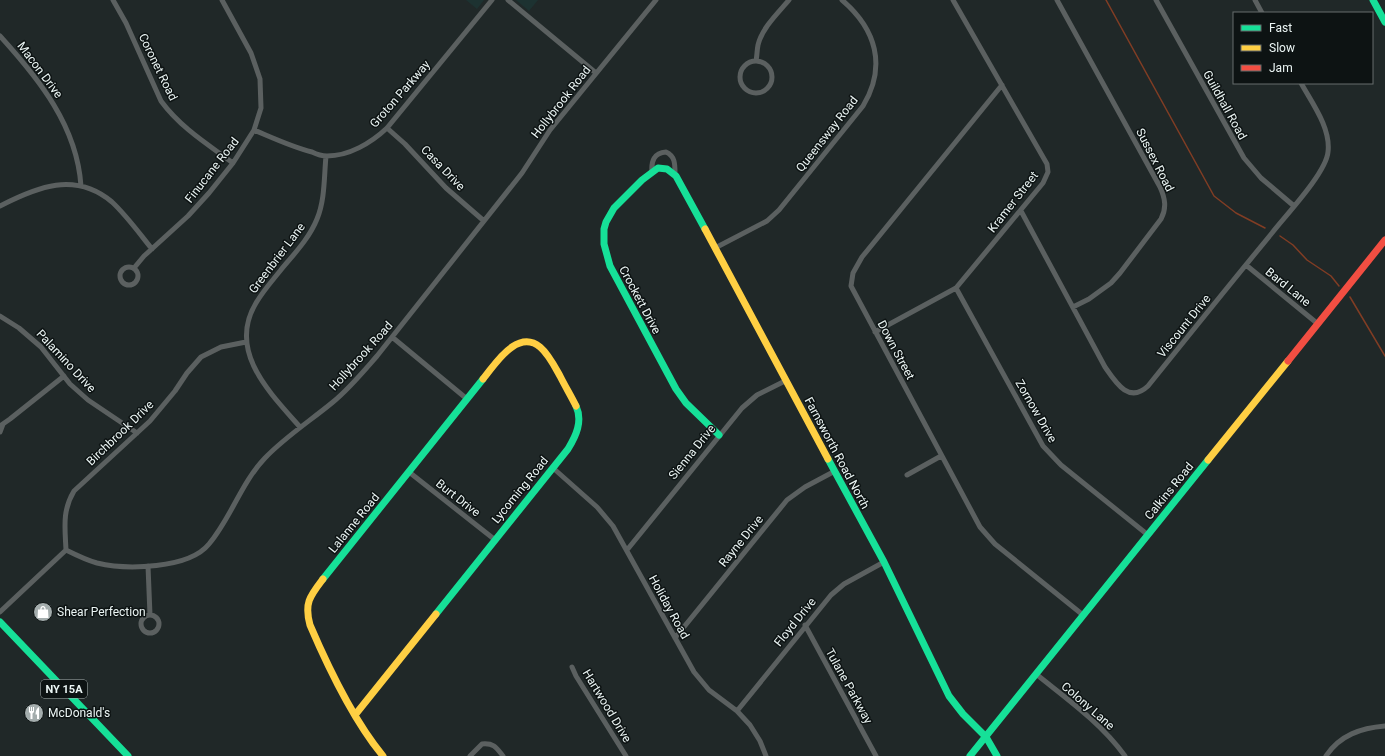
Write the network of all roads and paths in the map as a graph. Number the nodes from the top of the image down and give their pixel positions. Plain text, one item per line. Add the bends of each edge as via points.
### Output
1 (113, 0) edge
2 (222, 0) edge
3 (492, 0) edge
4 (508, 0) edge
5 (656, 0) edge
6 (789, 0) edge
7 (842, 0) edge
8 (953, 0) edge
9 (1058, 0) edge
10 (1156, 0) edge
11 (1255, 0) edge
12 (1373, 0) edge
13 (1261, 12) edge
14 (1385, 22) edge
15 (0, 36) edge
16 (756, 61) junction
17 (596, 73) junction
18 (1302, 84) edge
19 (1002, 85) junction
20 (387, 128) junction
21 (254, 130) junction
22 (326, 156) junction
23 (233, 163) junction
24 (652, 172) junction
25 (675, 173) junction
26 (81, 186) junction
27 (0, 206) edge
28 (1294, 206) junction
29 (1020, 211) junction
30 (484, 221) junction
31 (1385, 240) edge
32 (715, 248) junction
33 (152, 249) junction
34 (1246, 265) junction
35 (134, 268) dead end
36 (956, 288) junction
37 (1073, 307) junction
38 (0, 316) edge
39 (1318, 324) junction
40 (875, 332) junction
41 (392, 337) junction
42 (246, 342) junction
43 (64, 376) junction
44 (785, 380) junction
45 (467, 400) junction
46 (2, 425) edge
47 (300, 427) junction
48 (0, 432) edge
49 (137, 433) junction
50 (719, 435) junction
51 (941, 456) junction
52 (553, 468) junction
53 (835, 471) junction
54 (409, 472) junction
55 (907, 475) dead end
56 (1148, 534) junction
57 (494, 540) junction
58 (66, 550) junction
59 (627, 550) junction
60 (884, 562) junction
61 (148, 566) junction
62 (0, 612) edge
63 (150, 615) dead end
64 (1082, 615) junction
65 (0, 622) edge
66 (805, 626) junction
67 (675, 638) junction
68 (572, 667) dead end
69 (1036, 674) junction
70 (737, 711) junction
71 (356, 715) junction
72 (1385, 726) edge
73 (986, 737) junction
74 (380, 755) edge
75 (128, 756) edge
76 (470, 756) edge
77 (503, 756) edge
78 (626, 756) edge
79 (766, 756) edge
80 (876, 756) edge
81 (970, 756) edge
82 (997, 756) edge
83 (1125, 756) edge
84 (1326, 756) edge

1 - 23 street, Coronet Road via 168,111 185,128
2 - 21 street, Finucane Road via 251,53 260,79 261,108
3 - 20 street, Groton Parkway
4 - 17 street
5 - 17 street, Hollybrook Road
6 - 16 street via 762,35
7 - 32 street, Queensway Road via 862,21 874,46 875,71 868,98 779,210 767,221
8 - 19 street, Kramer Street
9 - 37 street, Sussex Road via 1160,187 1165,204 1161,220 1120,273 1101,291
10 - 28 street, Guildhall Road via 1241,154 1261,178
11 - 13 street
12 - 14 street
15 - 26 street, Macon Drive via 36,78 59,113 76,154
16 - 16 street via 769,69 772,79 767,89 752,93 743,88 740,73 746,64
17 - 30 street, Hollybrook Road via 550,130 522,173
18 - 28 street, Viscount Drive via 1325,130 1328,153 1318,176
19 - 29 street, Kramer Street via 1048,168 1043,183
19 - 40 street, Down Street via 855,268 851,286
20 - 22 street, Groton Parkway via 358,148 343,154
20 - 30 street, Casa Drive via 446,188
21 - 22 street, Groton Parkway via 291,146
21 - 23 street, Finucane Road
22 - 42 street, Greenbrier Lane via 324,188 317,219 302,244 255,304 246,330
23 - 33 street, Finucane Road via 188,216
24 - 25 street via 664,168
24 - 25 street, Crockett Drive via 654,159 658,154 666,152 675,160
24 - 50 street, Crockett Drive via 609,214 603,237 606,256 676,389 686,403
25 - 32 street, Farnsworth Road North
26 - 27 street via 40,188
26 - 33 street via 99,193 113,203
28 - 34 street, Viscount Drive
29 - 36 street, Kramer Street
29 - 37 street, Viscount Drive
30 - 41 street, Hollybrook Road
31 - 39 street, Calkins Road
32 - 44 street, Farnsworth Road North
33 - 35 street, Finucane Road
34 - 37 street, Viscount Drive via 1148,386 1140,392 1126,391 1113,379
34 - 39 street, Bard Lane
36 - 40 street, Kramer Street
36 - 56 street, Zornow Drive via 1047,451 1060,465
38 - 43 street, Palamino Drive via 41,347
39 - 56 street, Calkins Road
40 - 51 street, Down Street
41 - 45 street
41 - 47 street, Hollybrook Road via 347,389
42 - 47 street, Greenbrier Lane via 249,356 260,377
42 - 49 street, Birchbrook Drive via 221,347 201,357 150,421
43 - 46 street
43 - 49 street, Palamino Drive via 88,400
44 - 50 street, Sienna Drive via 752,398
44 - 53 street, Farnsworth Road North
45 - 52 street, Lycoming Road via 516,344 532,343 545,350 576,405 580,420 575,438
45 - 54 street, Lalanne Road
46 - 48 street
47 - 61 street, Hollybrook Road via 258,466 220,530 204,550 188,559
49 - 58 street, Birchbrook Drive via 74,491 66,512
50 - 59 street, Sienna Drive
51 - 55 street
51 - 64 street, Down Street via 988,537
52 - 57 street, Lycoming Road
52 - 59 street, Holiday Road via 605,516
53 - 60 street, Farnsworth Road North
53 - 67 street, Rayne Drive via 805,486 787,500
54 - 57 street, Burt Drive
54 - 71 street, Lalanne Road via 313,592 307,607 312,631
56 - 64 street, Calkins Road
57 - 71 street, Lycoming Road
58 - 61 street, Hollybrook Road via 85,559 105,564
58 - 62 street
59 - 67 street, Holiday Road
60 - 66 street, Floyd Drive via 840,587
60 - 73 street, Farnsworth Road North via 949,696
61 - 63 street
64 - 69 street, Calkins Road
65 - 75 street, NY 15A
66 - 70 street, Floyd Drive
66 - 80 street, Tulane Parkway
67 - 70 street, Holiday Road via 701,681 718,698
68 - 78 street, Hartwood Drive
69 - 73 street, Calkins Road
69 - 83 street, Colony Lane via 1097,725
70 - 79 street, Holiday Road via 750,725
71 - 74 street, Lalanne Road
72 - 84 street via 1349,735
73 - 81 street, Calkins Road
73 - 82 street, Farnsworth Road North
76 - 77 street via 482,744 490,743

